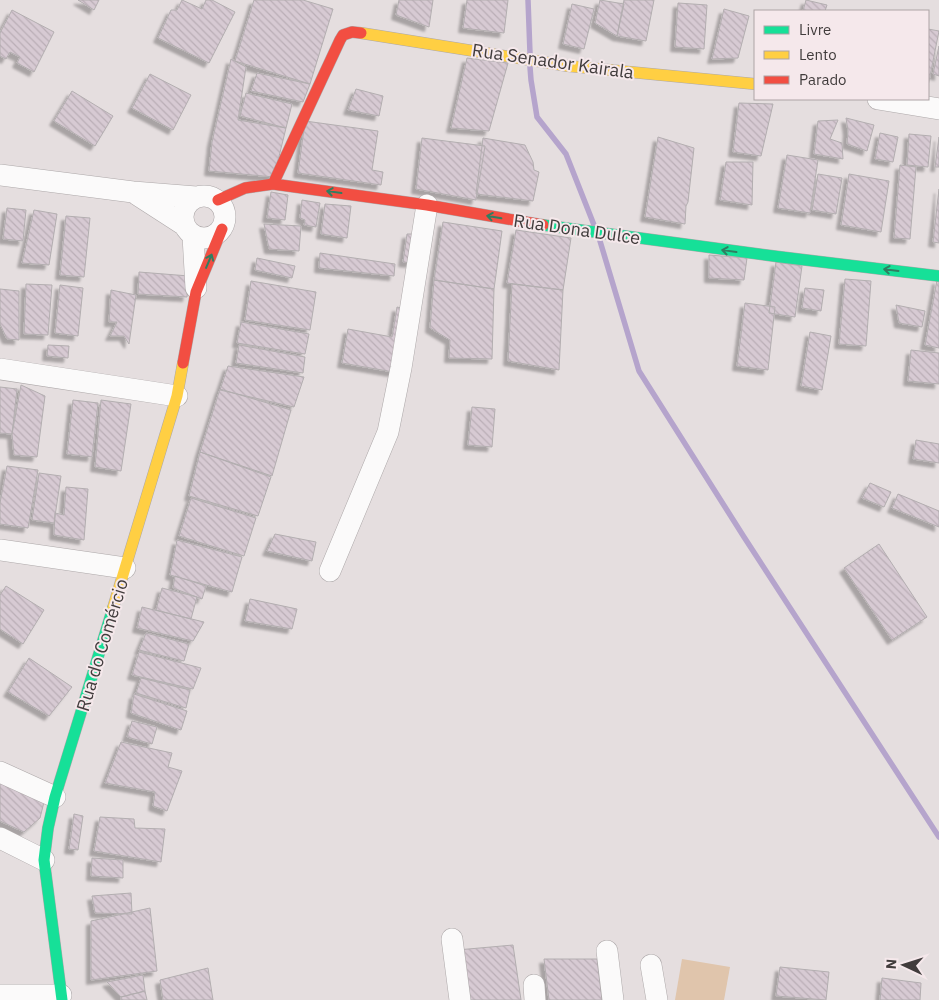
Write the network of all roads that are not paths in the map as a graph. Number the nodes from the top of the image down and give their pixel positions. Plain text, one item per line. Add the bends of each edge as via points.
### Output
1 (754, 84) edge
2 (884, 100) edge
3 (939, 109) edge
4 (0, 175) edge
5 (273, 184) junction
6 (134, 192) junction
7 (196, 197) junction
8 (218, 200) junction
9 (427, 205) junction
10 (189, 230) junction
11 (222, 230) junction
12 (939, 276) edge
13 (196, 292) junction
14 (0, 369) edge
15 (176, 396) junction
16 (0, 550) edge
17 (125, 568) junction
18 (330, 571) dead end
19 (0, 772) edge
20 (55, 797) junction
21 (0, 838) edge
22 (44, 860) junction
23 (452, 939) dead end
24 (607, 951) dead end
25 (651, 965) dead end
26 (0, 995) edge
27 (62, 997) edge
28 (460, 1000) edge
29 (613, 1000) edge
30 (657, 1000) edge

1 - 5 street, Rua Senador Kairala via 549,63 352,32 340,40
2 - 3 street
4 - 6 street
5 - 8 street, Rua Dona Dulce via 245,188
9 -> 5 street, Rua Dona Dulce
6 - 7 street
6 - 10 street
7 - 8 street
7 - 10 street via 186,206 183,219
8 - 11 street via 225,211
12 -> 9 street, Rua Dona Dulce via 621,236
9 - 18 street via 388,432
10 - 11 street via 206,239
10 - 13 street, Rua do Comércio
13 -> 11 street, Rua do Comércio
13 - 15 street, Rua do Comércio
14 - 15 street
15 - 17 street, Rua do Comércio
16 - 17 street
17 - 20 street, Rua do Comércio
19 - 20 street
20 - 22 street, Rua do Comércio
21 - 22 street
22 - 27 street, Rua do Comércio
23 - 28 street
24 - 29 street
25 - 30 street
26 - 27 street

